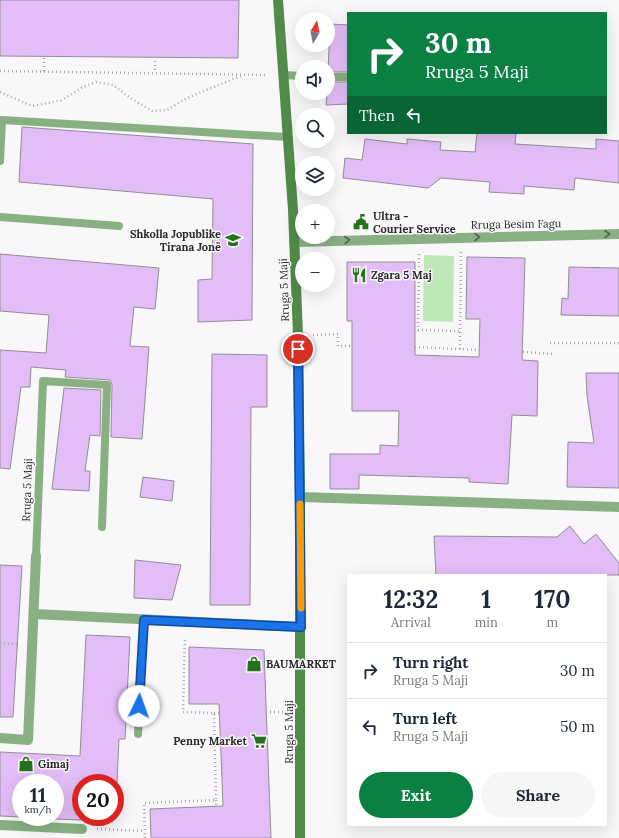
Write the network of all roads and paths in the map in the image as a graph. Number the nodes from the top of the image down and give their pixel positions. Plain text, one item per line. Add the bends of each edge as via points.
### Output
1 (278, 0) edge
2 (44, 56) dead end
3 (155, 57) dead end
4 (0, 71) edge
5 (44, 71) junction
6 (156, 73) junction
7 (246, 74) junction
8 (284, 75) junction
9 (295, 76) edge
10 (335, 76) edge
11 (347, 77) edge
12 (0, 92) edge
13 (287, 137) junction
14 (0, 161) edge
15 (0, 217) edge
16 (119, 226) dead end
17 (619, 234) edge
18 (462, 237) junction
19 (419, 238) junction
20 (294, 242) junction
21 (460, 331) junction
22 (323, 334) dead end
23 (550, 343) dead end
24 (619, 343) edge
25 (352, 346) dead end
26 (415, 347) dead end
27 (460, 349) junction
28 (479, 350) dead end
29 (523, 352) dead end
30 (553, 354) dead end
31 (300, 497) junction
32 (619, 507) edge
33 (102, 527) dead end
34 (36, 556) joint
35 (34, 614) junction
36 (144, 620) junction
37 (301, 627) junction
38 (191, 637) dead end
39 (214, 712) junction
40 (266, 712) dead end
41 (285, 712) dead end
42 (219, 713) dead end
43 (138, 734) dead end
44 (0, 738) edge
45 (216, 800) junction
46 (216, 806) dead end
47 (0, 824) edge
48 (82, 829) joint
49 (145, 831) junction
50 (145, 838) edge
51 (300, 838) edge

1 - 8 main road, Rruga 5 Maji
2 - 5 path
3 - 6 path
4 - 5 path
5 - 6 path
6 - 7 path
7 - 8 path
7 - 12 path via 187,98 167,110 152,111 113,85 96,82 62,100 32,106
8 - 9 lane
8 - 13 main road, Rruga 5 Maji
10 - 11 lane
13 - 14 lane via 2,120
13 - 20 main road, Rruga 5 Maji
15 - 16 lane
18 -> 17 street, Rruga Besim Fagu
18 - 19 street, Rruga Besim Fagu
18 - 21 path
20 -> 19 street, Rruga Besim Fagu
19 - 21 path via 418,330
20 - 31 main road, Rruga 5 Maji
21 - 27 path
22 - 25 path via 338,334 338,346
23 - 24 path
26 - 27 path
27 - 28 path
29 - 30 path
31 - 32 street
31 - 37 main road, Rruga 5 Maji
33 - 34 lane, Rruga 5 Maji via 107,385 43,381
34 - 35 street, Rruga 5 Maji
35 - 36 street
35 - 44 street, Rruga 5 Maji via 28,740
36 - 37 street
36 - 43 lane
37 - 51 main road, Rruga 5 Maji
38 - 39 path via 184,637 183,712
39 - 42 path
39 - 45 path
40 - 41 path
45 - 46 path
45 - 49 path via 144,802
47 - 48 street
48 - 49 path
49 - 50 path

